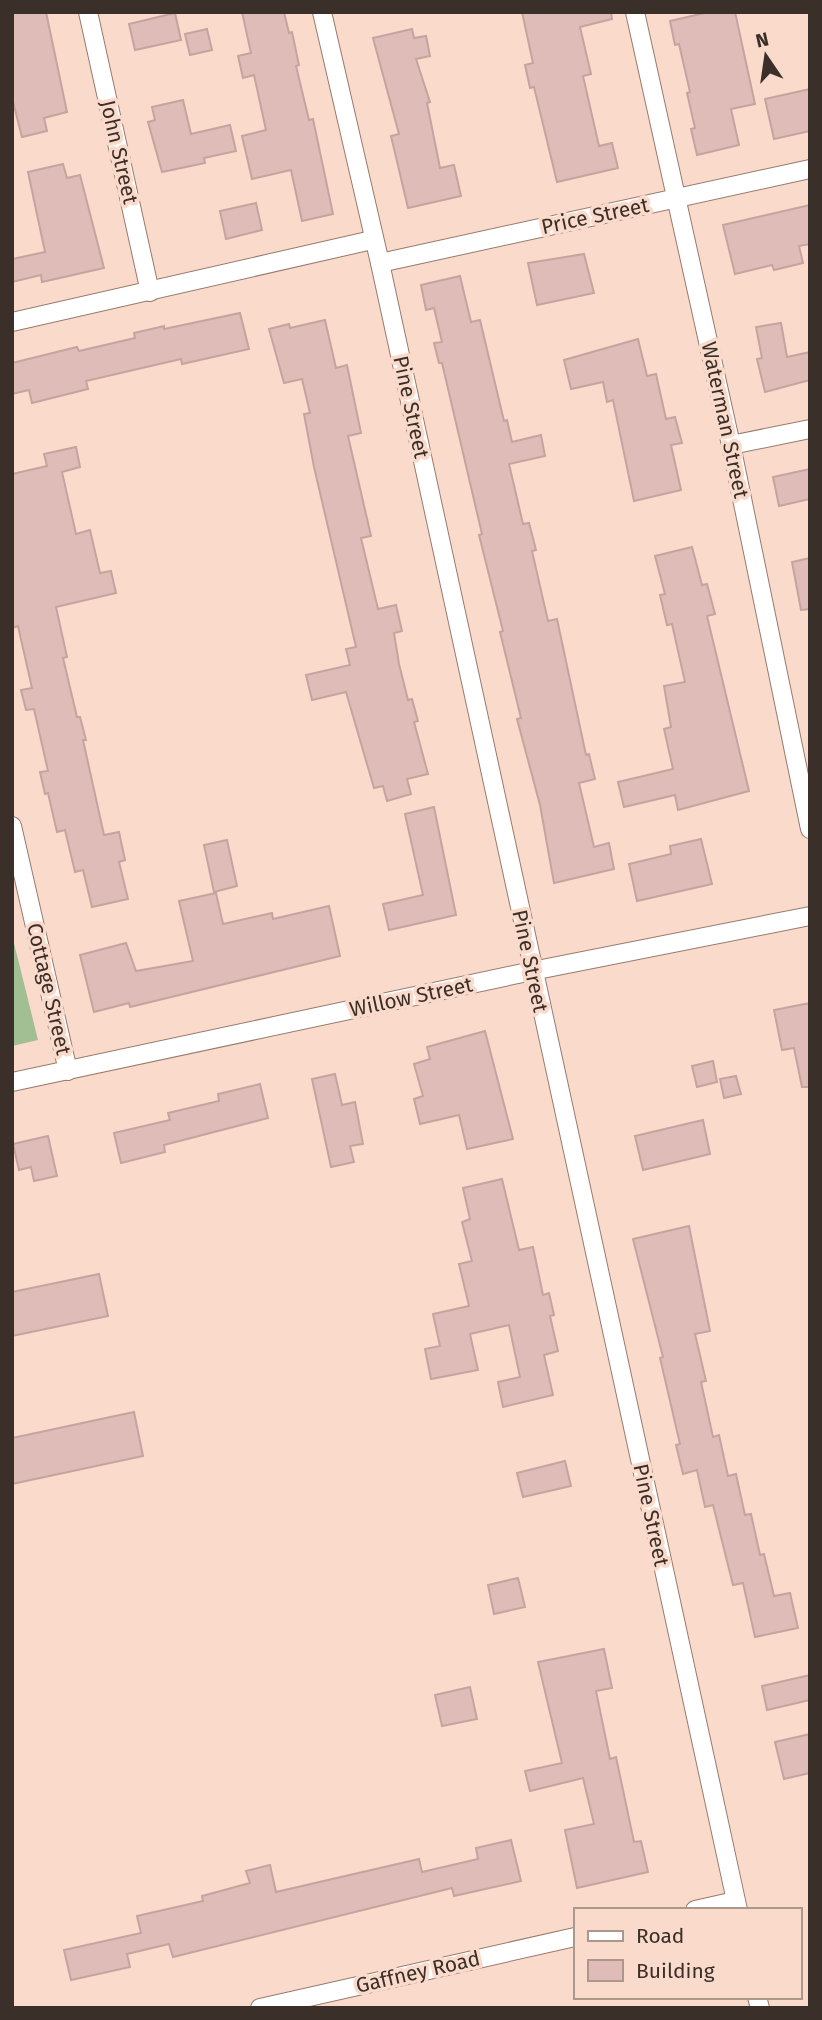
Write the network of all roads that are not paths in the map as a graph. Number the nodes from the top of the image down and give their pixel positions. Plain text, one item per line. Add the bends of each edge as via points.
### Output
1 (88, 12) edge
2 (322, 12) edge
3 (635, 12) edge
4 (810, 169) edge
5 (676, 198) junction
6 (373, 240) junction
7 (380, 263) junction
8 (150, 292) junction
9 (12, 322) edge
10 (810, 429) edge
11 (731, 445) junction
12 (12, 826) edge
13 (810, 829) edge
14 (810, 916) edge
15 (532, 971) junction
16 (68, 1071) junction
17 (12, 1082) edge
18 (737, 1905) edge
19 (712, 1908) edge
20 (574, 1937) edge
21 (260, 2008) edge

1 - 8 street, John Street
2 - 6 street, Pine Street
3 - 5 street, Waterman Street
4 - 5 street, Price Street
5 - 7 street, Price Street
5 - 11 street, Waterman Street
6 - 7 street, Pine Street
6 - 8 street
7 - 15 street, Pine Street
8 - 9 street
10 - 11 street
11 - 13 street, Waterman Street
12 - 16 street, Cottage Street
14 - 15 street, Willow Street
15 - 16 street, Willow Street
15 - 18 street, Pine Street
16 - 17 street, Willow Street
18 - 19 street
20 - 21 street, Gaffney Road

